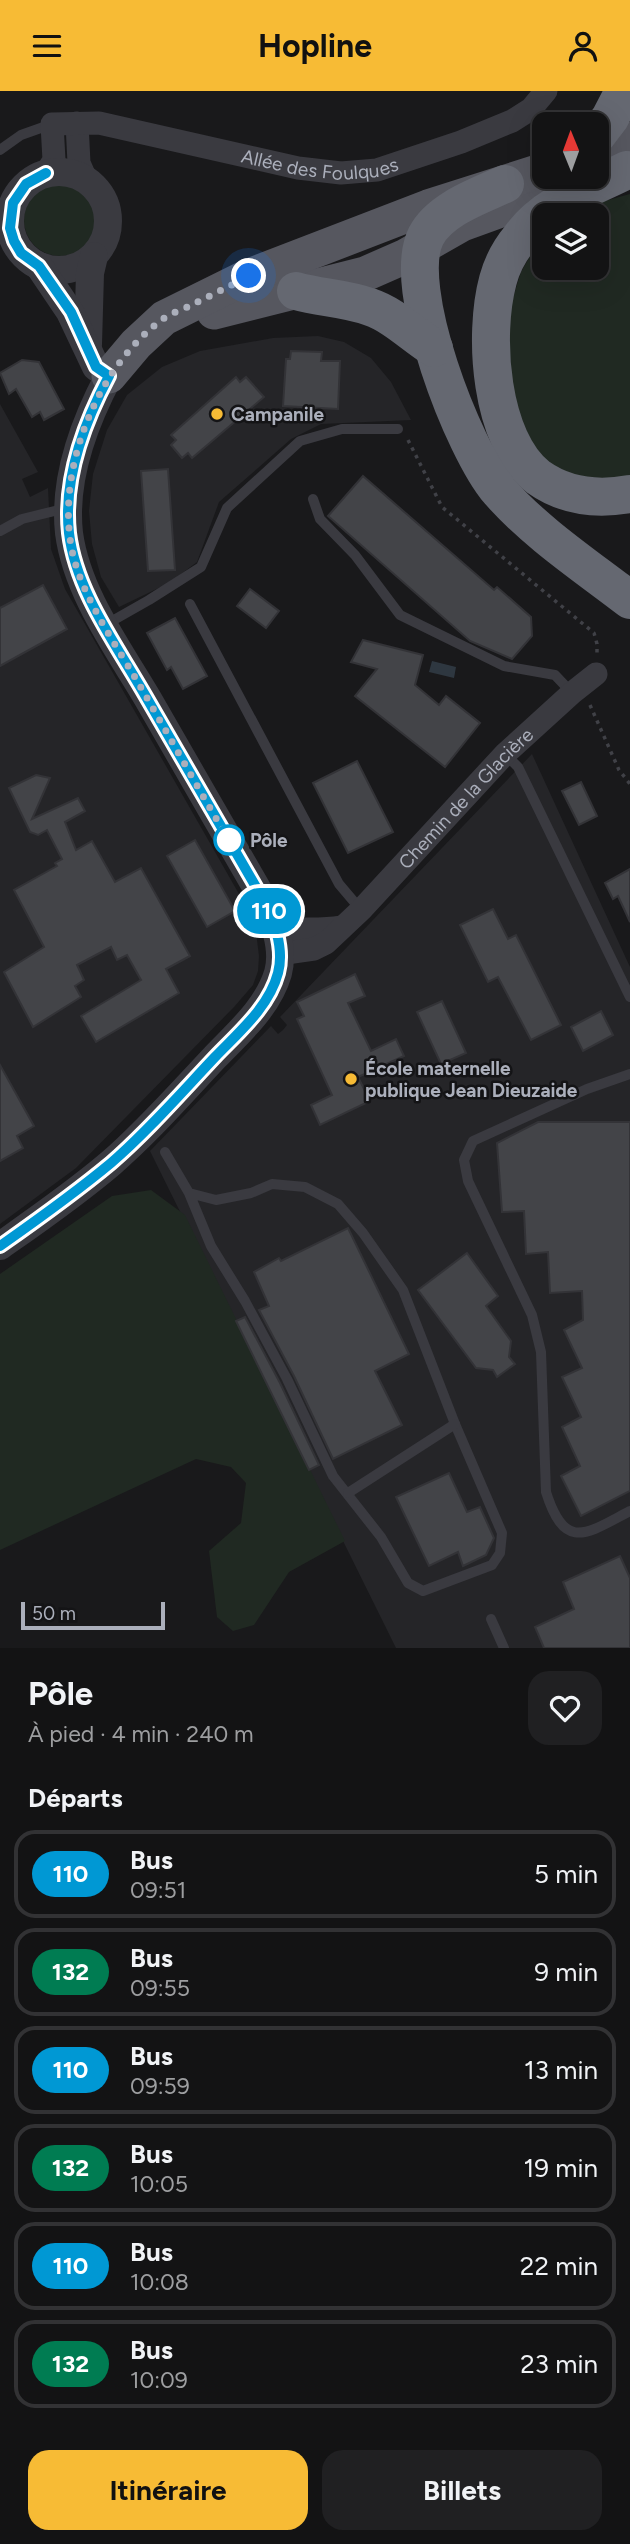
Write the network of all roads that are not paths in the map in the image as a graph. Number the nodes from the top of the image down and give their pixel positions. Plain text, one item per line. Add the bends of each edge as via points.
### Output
1 (546, 91) edge
2 (624, 91) edge
3 (609, 119) edge
4 (77, 123) junction
5 (52, 124) junction
6 (0, 150) edge
7 (612, 164) edge
8 (46, 173) junction
9 (532, 174) edge
10 (86, 179) junction
11 (505, 184) junction
12 (5, 221) edge
13 (421, 248) junction
14 (94, 256) junction
15 (0, 257) edge
16 (36, 264) junction
17 (296, 291) junction
18 (136, 344) junction
19 (88, 347) junction
20 (434, 348) junction
21 (109, 376) junction
22 (398, 429) road end
23 (630, 494) edge
24 (313, 499) dead end
25 (69, 507) junction
26 (0, 531) edge
27 (630, 600) edge
28 (190, 604) dead end
29 (104, 625) junction
30 (596, 674) road end
31 (572, 693) junction
32 (505, 754) junction
33 (360, 910) junction
34 (278, 942) junction
35 (630, 997) edge
36 (630, 1074) edge
37 (165, 1152) dead end
38 (189, 1193) junction
39 (0, 1247) edge
40 (455, 1424) junction
41 (348, 1493) junction
42 (630, 1511) edge
43 (491, 1619) dead end
44 (504, 1648) edge

1 - 4 street, Allée des Foulques via 531,109 512,121 461,142 377,170 341,173 298,168 129,128
2 - 3 highway
4 - 5 street, Allée des Foulques
4 - 10 street via 79,163
5 - 6 lane via 21,135
5 - 8 street via 54,160
7 - 13 main road via 462,225
7 - 23 highway via 530,224 506,261 492,317 496,393 502,420 521,458 536,475 581,496
8 - 10 street via 66,172
8 - 12 street via 26,184
9 - 11 main road
10 - 14 street via 103,197 109,222
11 - 13 highway via 438,221
11 - 18 main road via 428,207 249,276 164,318
12 - 16 street via 14,241
13 - 17 main road via 365,274
13 - 20 highway via 418,271
14 - 16 street via 68,270
14 - 19 street
15 - 16 street
16 - 19 street via 71,312
17 - 18 main road via 208,313
17 - 20 highway via 374,308
18 - 21 main road
19 - 21 street via 96,367
20 - 27 highway via 461,423 496,488 516,510
21 - 25 street via 76,455
22 - 29 lane via 342,429 300,441 227,508 201,567
24 - 31 lane via 320,519 355,555 400,615 504,666 555,675
25 - 26 lane via 22,519
25 - 29 street via 73,557
28 - 33 lane via 339,884
29 - 34 street via 267,906
30 - 31 street, Chemin de la Glacière
31 - 32 street, Chemin de la Glacière
32 - 33 street, Chemin de la Glacière
32 - 35 lane via 519,767
33 - 34 street, Chemin de la Glacière via 341,927 290,929
34 - 39 street via 278,971 258,1011 111,1163
36 - 42 lane via 473,1141 464,1160 468,1181 531,1315 541,1352 546,1492 551,1507 564,1528 574,1534 590,1532
37 - 38 lane
38 - 40 lane via 216,1200 272,1184 305,1187 338,1204 403,1290
38 - 41 lane via 211,1247 287,1379 333,1476
40 - 41 lane
40 - 41 lane via 502,1533 500,1553 492,1565 423,1591 408,1583
43 - 44 lane

